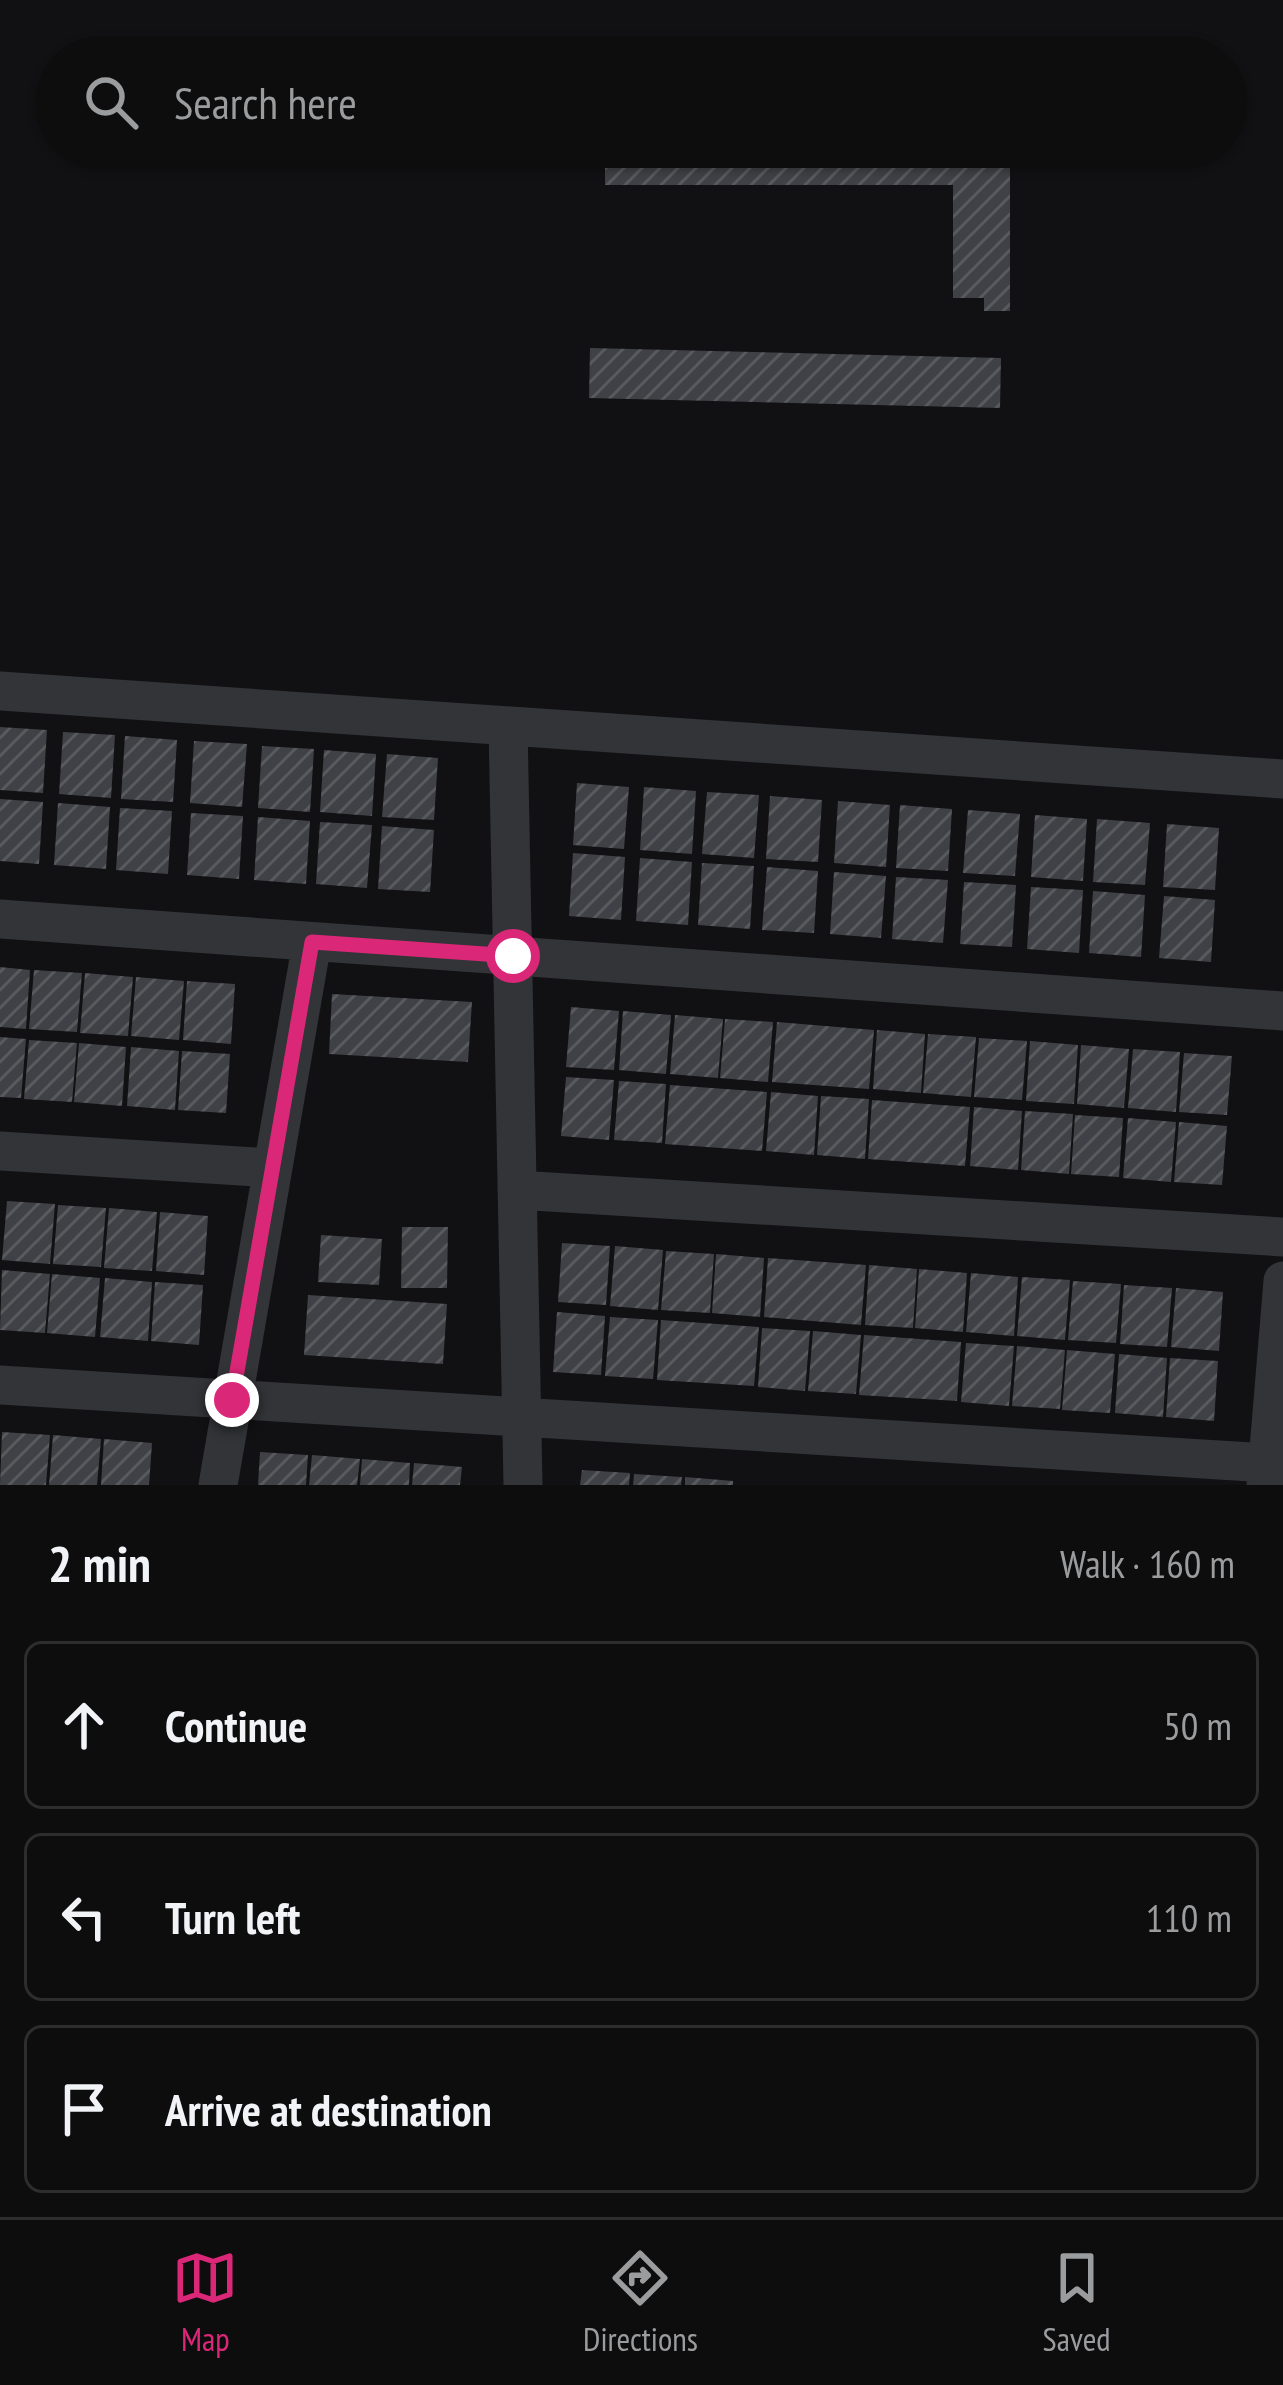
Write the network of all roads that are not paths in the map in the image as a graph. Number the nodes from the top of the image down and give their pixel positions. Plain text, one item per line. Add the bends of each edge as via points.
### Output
1 (0, 691) edge
2 (508, 726) junction
3 (1283, 779) edge
4 (0, 920) edge
5 (312, 942) junction
6 (513, 956) junction
7 (1283, 1011) edge
8 (0, 1151) edge
9 (272, 1168) junction
10 (517, 1190) junction
11 (1283, 1238) edge
12 (1283, 1281) edge
13 (0, 1385) edge
14 (232, 1400) junction
15 (521, 1417) junction
16 (1267, 1474) edge
17 (218, 1485) edge
18 (523, 1485) edge

1 - 2 street
2 - 3 street
2 - 6 street
4 - 5 street
5 - 6 street
5 - 9 street
6 - 7 street
6 - 10 street
8 - 9 street
9 - 14 street
10 - 11 street
10 - 15 street
12 - 16 street
13 - 14 street
14 - 15 street
14 - 17 street
15 - 16 street
15 - 18 street

